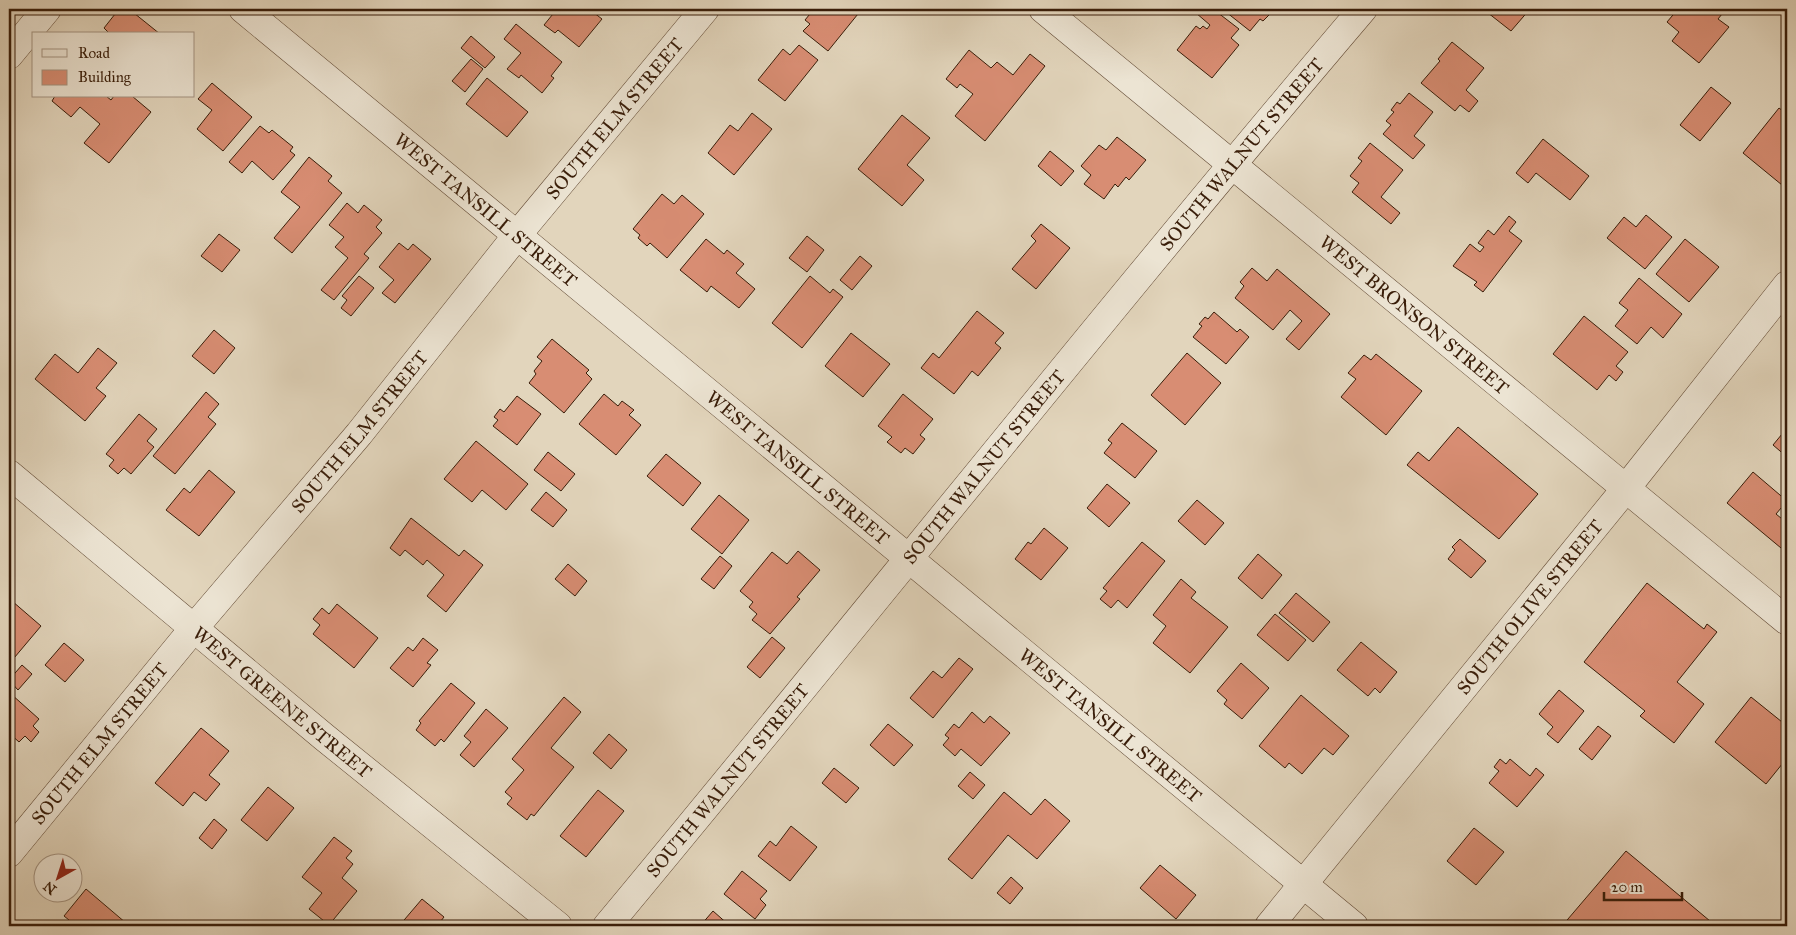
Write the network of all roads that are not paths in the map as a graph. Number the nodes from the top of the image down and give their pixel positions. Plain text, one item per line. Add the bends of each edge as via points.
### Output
1 (47, 9) edge
2 (243, 9) edge
3 (705, 9) edge
4 (1043, 9) edge
5 (1363, 9) edge
6 (9, 55) edge
7 (1231, 164) junction
8 (518, 234) junction
9 (1787, 285) edge
10 (9, 474) edge
11 (1627, 487) junction
12 (909, 560) junction
13 (1787, 621) edge
14 (194, 628) junction
15 (9, 853) edge
16 (1304, 885) junction
17 (558, 926) edge
18 (607, 926) edge
19 (1268, 926) edge
20 (1354, 926) edge

1 - 6 street
2 - 8 street, WEST TANSILL STREET
3 - 8 street, SOUTH ELM STREET
4 - 7 street, WEST BRONSON STREET
5 - 7 street, SOUTH WALNUT STREET
7 - 11 street, WEST BRONSON STREET
7 - 12 street, SOUTH WALNUT STREET
8 - 12 street, WEST TANSILL STREET
8 - 14 street, SOUTH ELM STREET via 359,434
9 - 11 street, SOUTH OLIVE STREET
10 - 14 street, WEST GREENE STREET
11 - 13 street, WEST BRONSON STREET
11 - 16 street, SOUTH OLIVE STREET
12 - 16 street, WEST TANSILL STREET
12 - 18 street, SOUTH WALNUT STREET
14 - 15 street, SOUTH ELM STREET
14 - 17 street, WEST GREENE STREET
16 - 19 street, SOUTH OLIVE STREET
16 - 20 street, WEST TANSILL STREET

